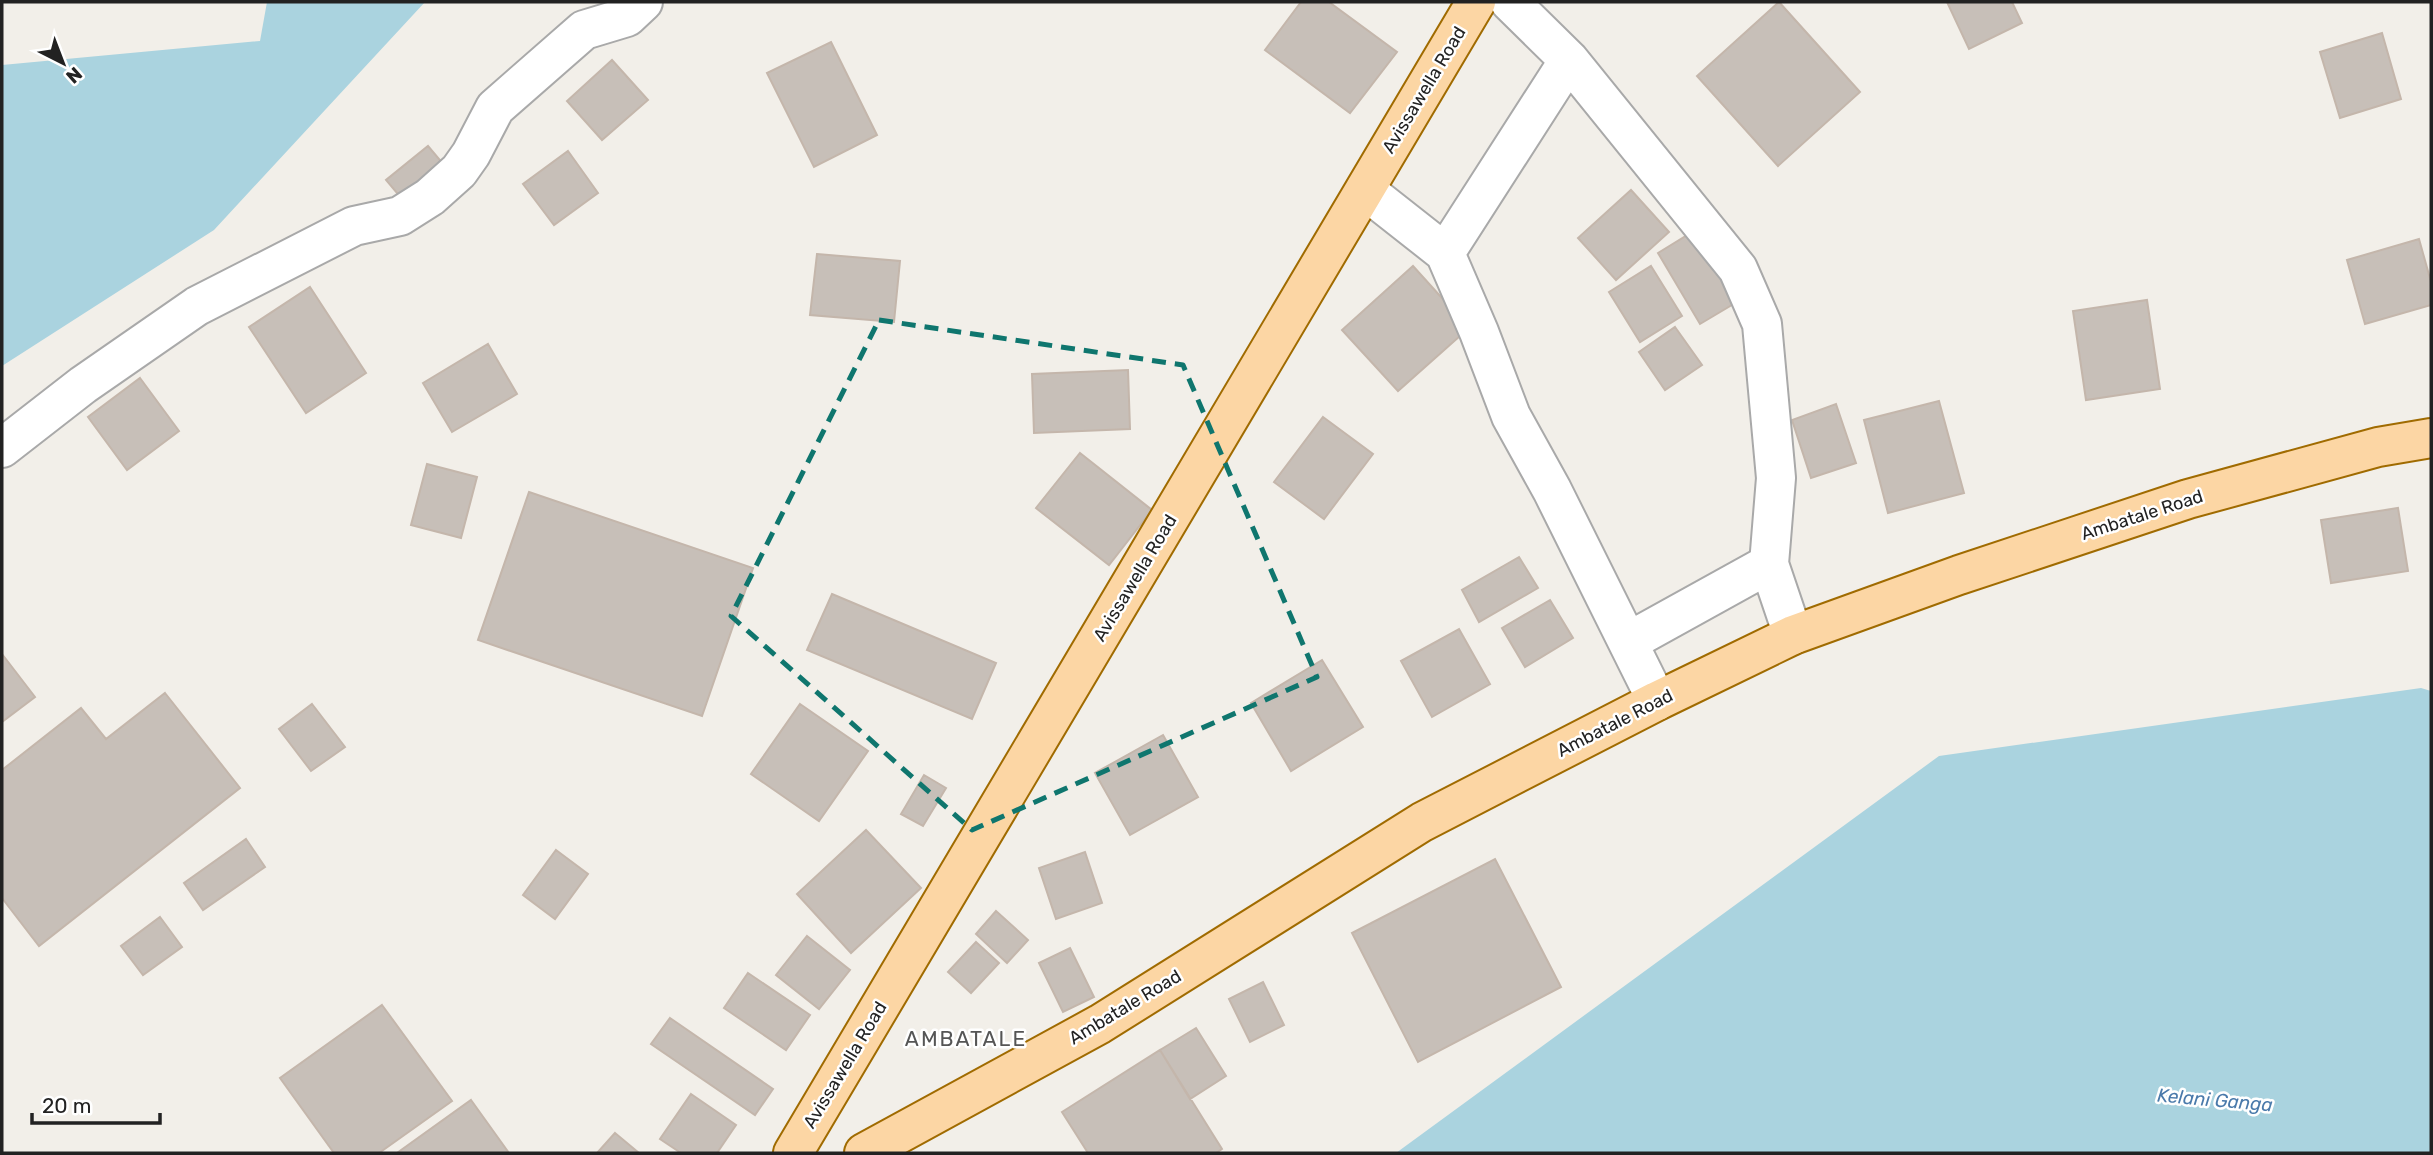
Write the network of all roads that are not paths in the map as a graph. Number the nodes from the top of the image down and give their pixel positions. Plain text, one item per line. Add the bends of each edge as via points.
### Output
1 (643, 2) edge
2 (1476, 2) edge
3 (1510, 2) edge
4 (1569, 60) junction
5 (1365, 190) junction
6 (1445, 253) junction
7 (2431, 438) edge
8 (2, 448) edge
9 (1769, 564) junction
10 (1793, 635) junction
11 (1628, 642) junction
12 (1657, 701) junction
13 (793, 1153) edge
14 (863, 1153) edge

1 - 8 street via 627,17 584,30 495,108 459,172 430,197 400,216 354,226 197,306
2 - 5 main road, Avissawella Road
3 - 4 street
4 - 6 street
4 - 9 street via 1738,269 1762,324 1776,478
5 - 6 street
5 - 13 main road, Avissawella Road
6 - 11 street via 1511,416
7 - 10 main road, Ambatale Road via 2378,447 2189,499
9 - 10 street
9 - 11 street
10 - 12 main road, Ambatale Road
11 - 12 street
12 - 14 main road, Ambatale Road via 1422,822 1100,1024

